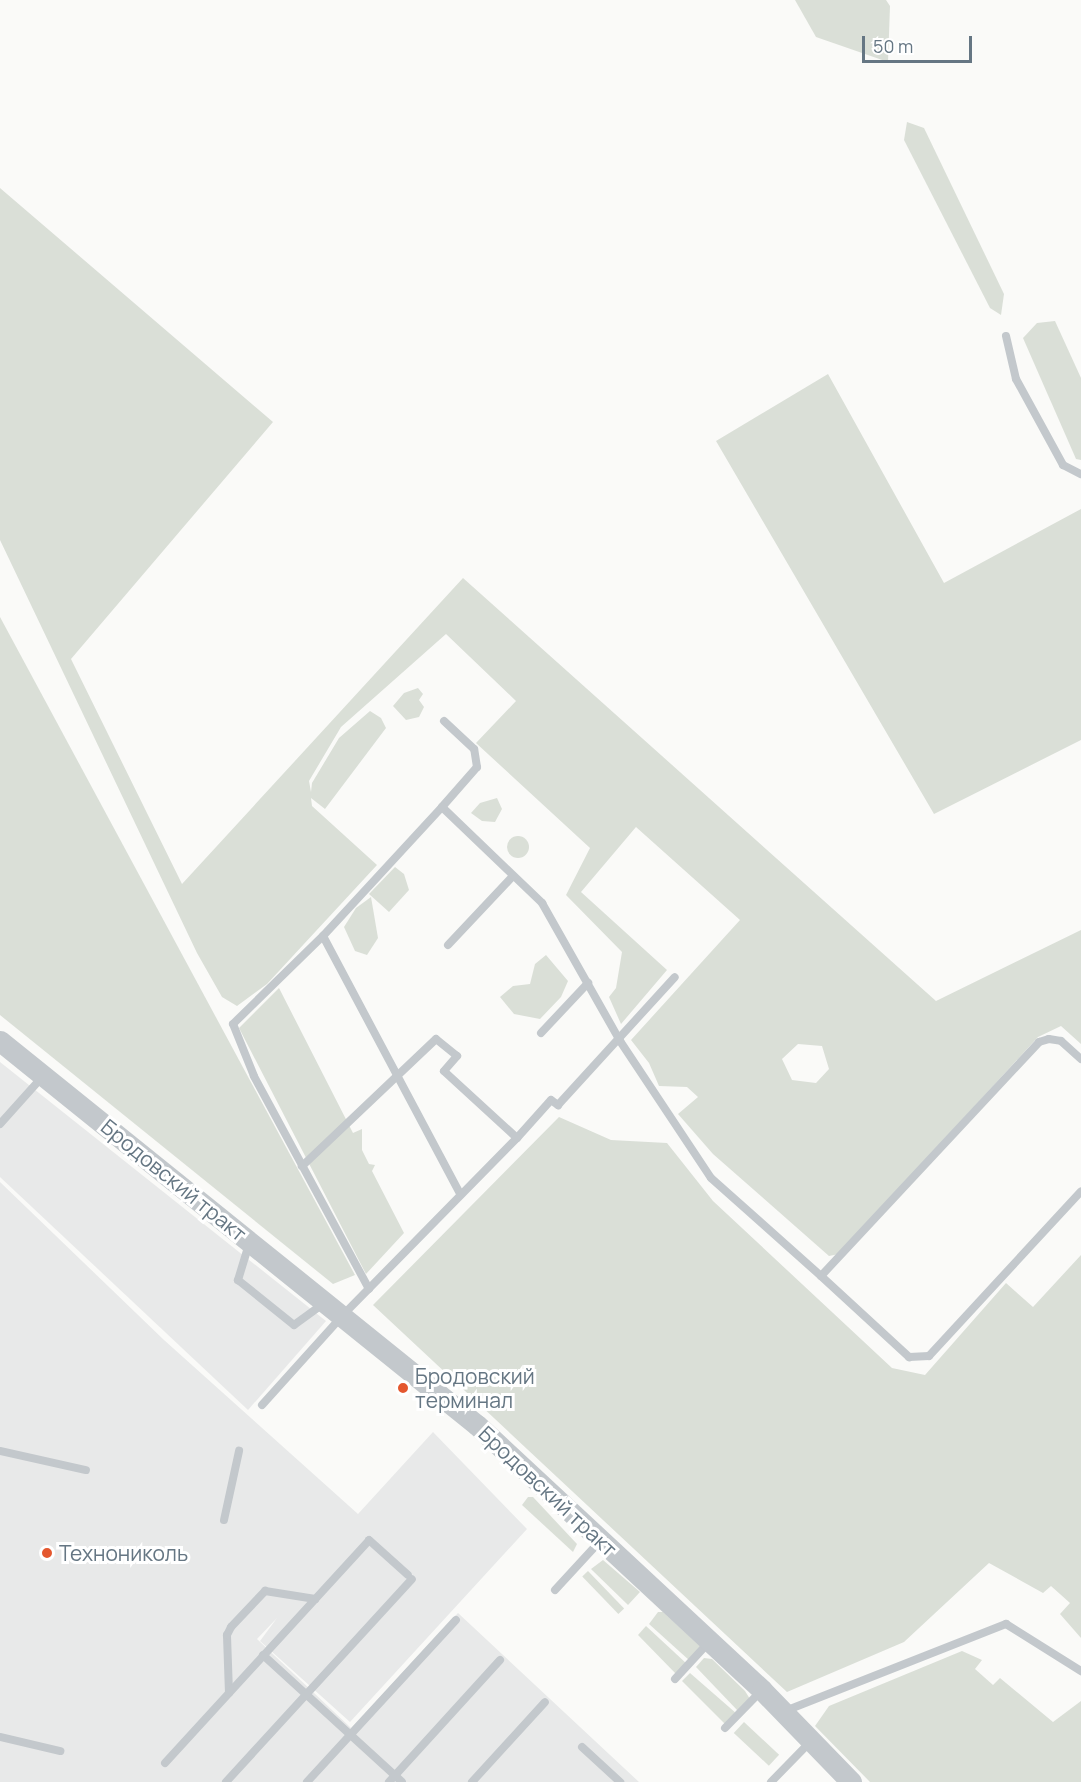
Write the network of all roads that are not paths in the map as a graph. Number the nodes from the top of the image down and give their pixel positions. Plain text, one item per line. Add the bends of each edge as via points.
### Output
1 (1006, 336) dead end
2 (1081, 474) edge
3 (444, 721) dead end
4 (442, 807) junction
5 (513, 877) junction
6 (323, 936) junction
7 (448, 945) dead end
8 (675, 977) dead end
9 (588, 983) junction
10 (541, 1033) dead end
11 (0, 1041) edge
12 (620, 1041) junction
13 (1081, 1059) edge
14 (43, 1075) junction
15 (397, 1078) junction
16 (0, 1124) edge
17 (517, 1138) junction
18 (302, 1166) junction
19 (1081, 1191) edge
20 (461, 1196) junction
21 (250, 1240) junction
22 (821, 1276) junction
23 (369, 1289) junction
24 (325, 1302) junction
25 (342, 1316) junction
26 (262, 1405) dead end
27 (0, 1451) edge
28 (239, 1451) dead end
29 (86, 1470) dead end
30 (224, 1520) dead end
31 (602, 1540) junction
32 (555, 1590) dead end
33 (315, 1599) junction
34 (456, 1620) dead end
35 (710, 1641) junction
36 (263, 1655) junction
37 (501, 1660) dead end
38 (1081, 1671) edge
39 (675, 1679) dead end
40 (762, 1690) junction
41 (229, 1693) junction
42 (306, 1695) junction
43 (546, 1702) dead end
44 (784, 1712) junction
45 (725, 1728) dead end
46 (351, 1735) junction
47 (0, 1737) edge
48 (812, 1741) junction
49 (582, 1747) dead end
50 (60, 1751) dead end
51 (165, 1762) dead end
52 (395, 1780) edge
53 (226, 1782) edge
54 (307, 1782) edge
55 (472, 1782) edge
56 (620, 1782) edge
57 (771, 1782) edge
58 (851, 1782) edge

1 - 2 lane via 1016,379 1063,465
3 - 4 lane via 474,749 477,767
4 - 5 lane
4 - 6 lane
5 - 7 lane
5 - 9 lane via 542,903
6 - 15 lane
6 - 18 lane via 233,1024 254,1076
8 - 12 lane
9 - 10 lane
9 - 12 lane
11 - 14 street, Бродовский тракт
12 - 17 lane via 558,1105 551,1100
12 - 22 lane via 711,1178
13 - 22 lane via 1061,1041 1049,1038 1039,1042
14 - 16 lane
14 - 21 street, Бродовский тракт
15 - 17 lane via 436,1039 457,1056 444,1071
15 - 18 lane
15 - 20 lane
17 - 20 lane
18 - 23 lane
19 - 22 lane via 929,1356 909,1357
20 - 23 lane
21 - 24 street, Бродовский тракт
21 - 24 lane via 238,1280 294,1324
23 - 25 lane
24 - 25 street, Бродовский тракт
25 - 26 lane
25 - 31 street, Бродовский тракт via 477,1425
27 - 29 lane
28 - 30 lane
31 - 32 lane
31 - 35 street, Бродовский тракт
33 - 36 lane
33 - 41 lane via 270,1589 260,1596 227,1635
33 - 42 lane via 369,1540 410,1577
34 - 46 lane
35 - 39 lane
35 - 40 street, Бродовский тракт
36 - 41 lane
36 - 42 lane
37 - 52 lane
38 - 44 lane via 1006,1624
40 - 44 street, Бродовский тракт
40 - 45 lane
41 - 51 lane
42 - 46 lane
42 - 53 lane
43 - 55 lane
44 - 48 street, Бродовский тракт
46 - 52 lane
46 - 54 lane
47 - 50 lane
48 - 57 lane
48 - 58 street, Бродовский тракт
49 - 56 lane

